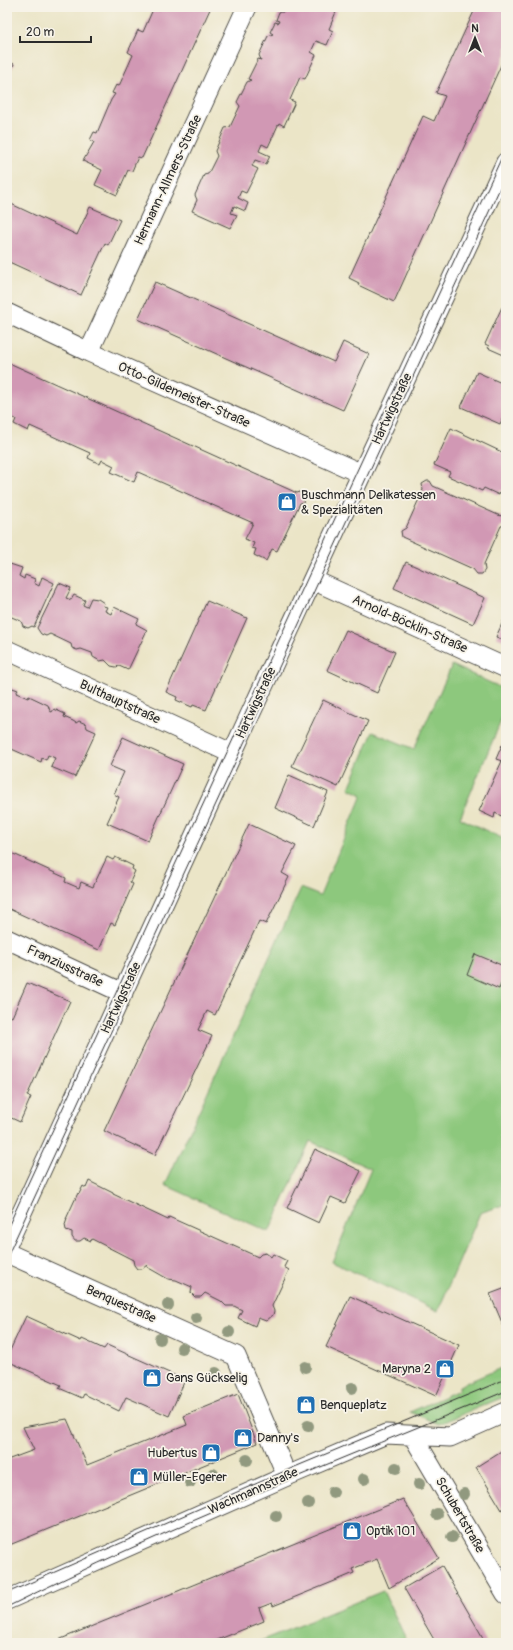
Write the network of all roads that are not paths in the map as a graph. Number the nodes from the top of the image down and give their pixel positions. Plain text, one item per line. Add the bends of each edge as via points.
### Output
1 (247, 7) edge
2 (506, 162) edge
3 (7, 313) edge
4 (90, 352) junction
5 (362, 474) junction
6 (313, 580) junction
7 (7, 650) edge
8 (506, 668) edge
9 (233, 754) junction
10 (7, 939) edge
11 (124, 993) junction
12 (7, 1245) edge
13 (7, 1253) edge
14 (506, 1412) edge
15 (413, 1436) junction
16 (287, 1476) junction
17 (506, 1594) edge
18 (7, 1600) edge

1 - 4 street, Hermann-Allmers-Straße
2 - 5 street, Hartwigstraße
3 - 4 street, Otto-Gildemeister-Straße
4 - 5 street, Otto-Gildemeister-Straße
5 - 6 street, Hartwigstraße
6 - 8 street, Arnold-Böcklin-Straße
6 - 9 street, Hartwigstraße
7 - 9 street, Bulthauptstraße
9 - 11 street, Hartwigstraße
10 - 11 street, Franziusstraße
11 - 12 street, Hartwigstraße
13 - 16 street, Benquestraße via 236,1356
14 - 15 street, Wachmannstraße via 450,1437
15 - 16 street, Wachmannstraße via 386,1434
15 - 17 street, Schubertstraße
16 - 18 street, Wachmannstraße

